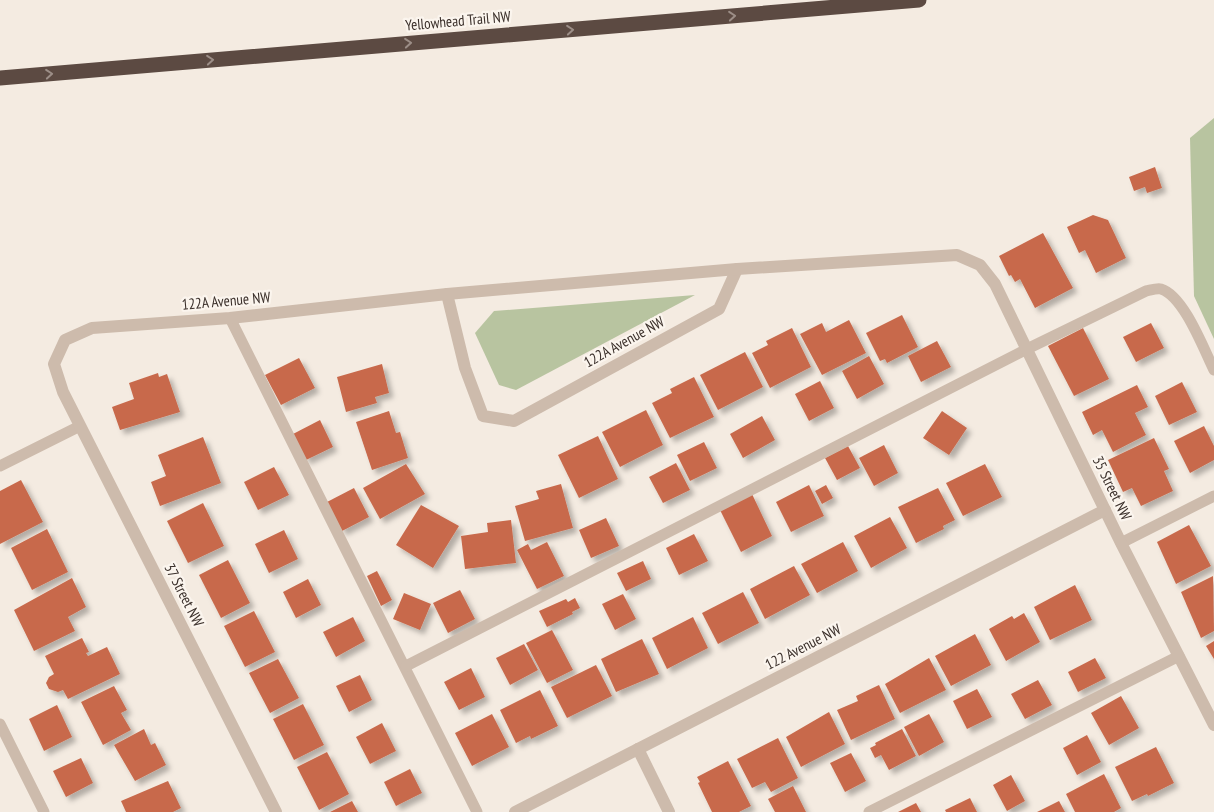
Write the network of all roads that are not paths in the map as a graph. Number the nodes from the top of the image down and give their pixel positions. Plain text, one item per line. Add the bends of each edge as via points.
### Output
1 (919, 0) edge
2 (0, 78) edge
3 (980, 265) joint
4 (737, 269) junction
5 (447, 294) junction
6 (230, 318) junction
7 (1027, 349) junction
8 (1214, 370) edge
9 (63, 392) joint
10 (80, 426) junction
11 (0, 466) edge
12 (1214, 496) edge
13 (1105, 510) junction
14 (1121, 543) junction
15 (1179, 656) junction
16 (406, 666) junction
17 (0, 724) edge
18 (1214, 726) edge
19 (638, 749) junction
20 (44, 812) edge
21 (276, 812) edge
22 (477, 812) edge
23 (515, 812) edge
24 (669, 812) edge
25 (869, 812) edge

2 -> 1 highway, Yellowhead Trail NW
3 - 4 street, 122A Avenue NW via 957,256
3 - 7 street, 35 Street NW via 994,284
4 - 5 street, 122A Avenue NW
4 - 5 street, 122A Avenue NW via 719,309 514,421 483,416 465,368
5 - 6 street, 122A Avenue NW
6 - 9 street, 122A Avenue NW via 92,328 65,340 54,364
6 - 16 lane
7 - 8 lane via 1146,291 1160,289 1171,294 1186,315
7 - 13 street, 35 Street NW
7 - 16 lane
9 - 10 street, 37 Street NW
10 - 11 lane
10 - 21 street, 37 Street NW
12 - 14 lane
13 - 14 street, 35 Street NW
13 - 19 street, 122 Avenue NW
14 - 15 street, 35 Street NW
15 - 18 street, 35 Street NW
15 - 25 lane
16 - 22 lane
17 - 20 lane
19 - 23 street, 122 Avenue NW
19 - 24 street

